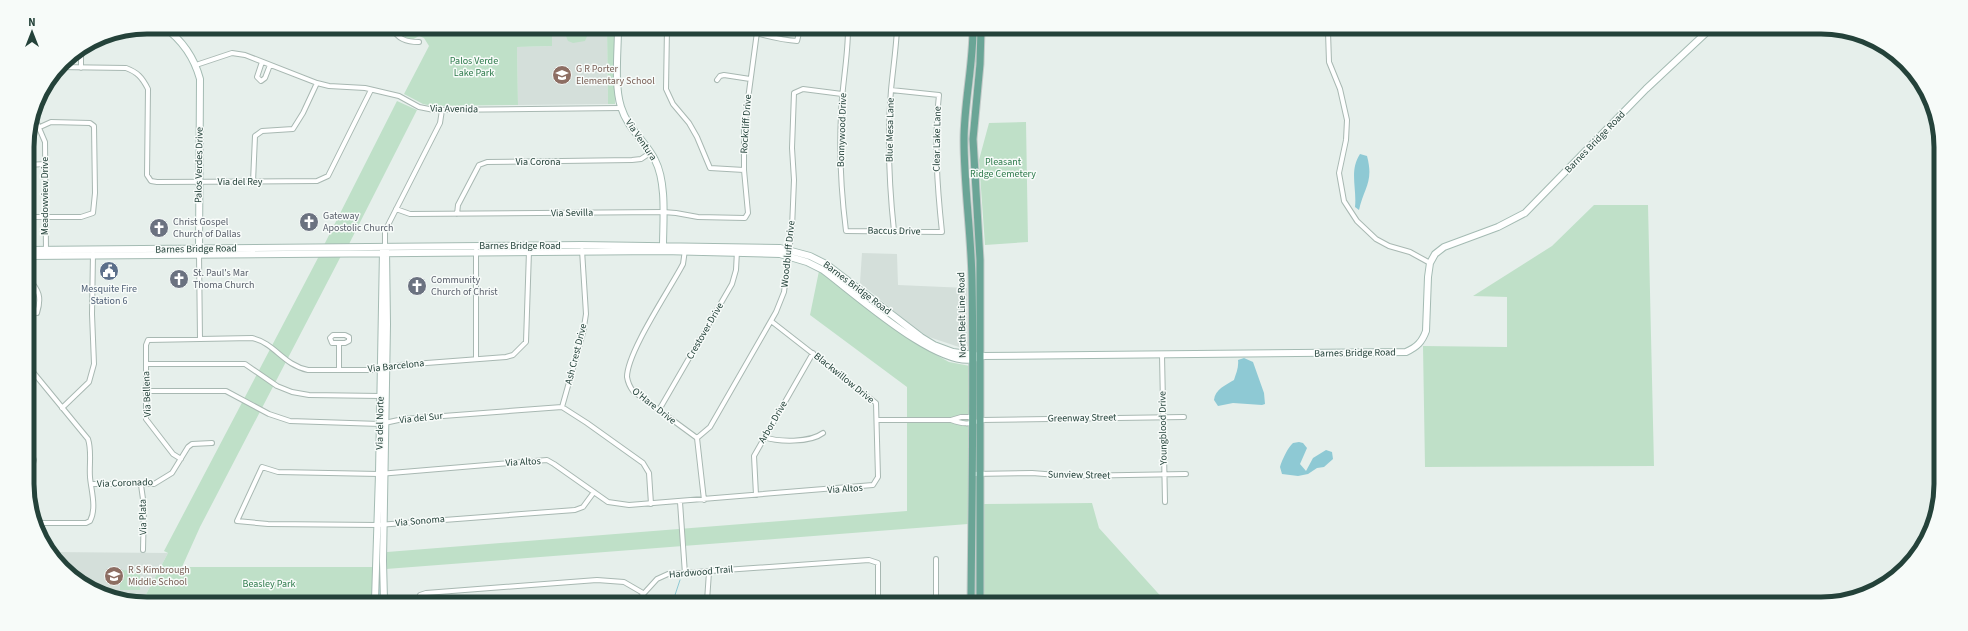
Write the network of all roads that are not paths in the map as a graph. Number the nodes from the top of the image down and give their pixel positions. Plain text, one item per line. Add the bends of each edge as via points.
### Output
1 (172, 34) edge
2 (395, 34) edge
3 (618, 34) edge
4 (667, 34) edge
5 (757, 34) edge
6 (764, 34) edge
7 (799, 34) edge
8 (848, 34) edge
9 (897, 34) edge
10 (973, 34) edge
11 (981, 34) edge
12 (1328, 34) edge
13 (1705, 34) edge
14 (419, 42) dead end
15 (81, 55) edge
16 (262, 62) junction
17 (196, 65) junction
18 (270, 65) junction
19 (66, 68) edge
20 (81, 68) junction
21 (750, 79) junction
22 (717, 80) dead end
23 (317, 83) junction
24 (371, 90) junction
25 (891, 90) junction
26 (842, 94) junction
27 (621, 108) junction
28 (442, 110) junction
29 (37, 121) edge
30 (40, 127) junction
31 (964, 138) junction
32 (972, 139) junction
33 (650, 153) junction
34 (45, 164) junction
35 (34, 165) edge
36 (744, 170) junction
37 (199, 182) junction
38 (253, 182) junction
39 (396, 209) junction
40 (663, 212) junction
41 (457, 214) junction
42 (45, 216) junction
43 (34, 217) edge
44 (747, 217) joint
45 (846, 231) joint
46 (894, 231) junction
47 (942, 232) joint
48 (582, 248) junction
49 (663, 248) junction
50 (477, 249) junction
51 (530, 249) junction
52 (685, 249) junction
53 (737, 250) junction
54 (34, 251) edge
55 (199, 251) junction
56 (385, 251) junction
57 (92, 252) junction
58 (46, 253) junction
59 (789, 253) junction
60 (34, 255) edge
61 (1430, 263) junction
62 (972, 265) junction
63 (980, 265) junction
64 (34, 285) edge
65 (37, 313) dead end
66 (770, 321) junction
67 (200, 339) junction
68 (148, 340) joint
69 (339, 343) dead end
70 (812, 353) junction
71 (1162, 355) junction
72 (981, 356) junction
73 (973, 357) junction
74 (476, 359) junction
75 (146, 364) junction
76 (384, 369) junction
77 (339, 370) junction
78 (34, 373) edge
79 (145, 391) junction
80 (381, 396) junction
81 (562, 407) junction
82 (62, 408) junction
83 (659, 410) junction
84 (973, 416) junction
85 (1163, 417) junction
86 (1184, 417) dead end
87 (878, 420) junction
88 (951, 420) junction
89 (981, 420) junction
90 (383, 423) junction
91 (973, 424) junction
92 (823, 433) dead end
93 (764, 437) junction
94 (697, 438) junction
95 (212, 443) dead end
96 (181, 459) junction
97 (383, 474) junction
98 (976, 474) junction
99 (1164, 474) junction
100 (1186, 474) dead end
101 (877, 480) joint
102 (91, 484) junction
103 (141, 485) junction
104 (594, 492) junction
105 (756, 495) junction
106 (704, 500) junction
107 (680, 502) junction
108 (1164, 502) dead end
109 (651, 504) junction
110 (237, 521) joint
111 (41, 523) edge
112 (385, 524) junction
113 (378, 525) junction
114 (143, 550) dead end
115 (936, 559) dead end
116 (971, 566) junction
117 (980, 566) junction
118 (709, 572) junction
119 (685, 574) junction
120 (644, 593) junction
121 (375, 597) edge
122 (384, 597) edge
123 (419, 597) edge
124 (640, 597) edge
125 (707, 597) edge
126 (878, 597) edge
127 (936, 597) edge
128 (971, 597) edge
129 (980, 597) edge

1 - 17 street, Palos Verdes Drive via 184,45
2 - 14 street via 410,42
3 - 27 street, Via Ventura via 618,86
4 - 36 street via 666,89 673,104 694,133 710,168
5 - 21 street, Rockcliff Drive
6 - 7 street via 797,41
8 - 26 street, Bonnywood Drive via 848,58
9 - 25 street, Blue Mesa Lane
10 - 31 main road, North Belt Line Road
11 - 32 main road, North Belt Line Road
12 - 61 street via 1329,62 1340,88 1347,120 1346,141 1339,173 1344,201 1358,221 1376,239
13 - 61 street, Barnes Bridge Road via 1646,89 1525,213 1498,227 1444,247 1435,254
15 - 20 street
16 - 17 street, Via Avenida via 245,54 232,53
16 - 18 street, Via Avenida
16 - 18 street via 257,76 260,81 265,78
17 - 37 street, Palos Verdes Drive via 201,97
18 - 23 street, Via Avenida
19 - 20 street, Via del Rey
20 - 37 street, Via del Rey via 126,68 143,78 148,88 147,175 151,181 157,182
21 - 22 street via 724,75
21 - 36 street, Rockcliff Drive via 745,117
23 - 24 street, Via Avenida
23 - 38 street via 293,129 262,131 255,136
24 - 28 street, Via Avenida via 399,96 427,109
24 - 38 street, Via del Rey via 328,176 323,180
25 - 46 street, Blue Mesa Lane via 888,151
25 - 47 street, Clear Lake Lane via 939,95 936,174
26 - 45 street, Bonnywood Drive via 840,166
26 - 59 street, Woodbluff Drive via 803,89 794,93 794,180
27 - 28 street, Via Avenida
27 - 33 street, Via Ventura via 634,133
28 - 39 street, Via del Norte via 440,123
29 - 30 street, Meadowview Drive
30 - 34 street, Meadowview Drive via 45,142
30 - 42 street via 51,122 77,122 90,123 95,130 93,213 81,217
31 - 32 main road
31 - 62 main road, North Belt Line Road via 964,174
32 - 63 main road, North Belt Line Road
33 - 40 street, Via Ventura via 660,174
33 - 41 street, Via Corona via 641,159 632,160 487,162 479,165 458,205
34 - 35 street
34 - 42 street, Meadowview Drive
36 - 44 street, Rockcliff Drive
37 - 38 street, Via del Rey
37 - 55 street, Palos Verdes Drive
39 - 41 street, Via Sevilla via 410,214
39 - 56 street, Via del Norte via 385,231
40 - 41 street, Via Sevilla
40 - 44 street, Via Sevilla via 698,217
40 - 49 street, Via Ventura
42 - 43 street
42 - 58 street, Meadowview Drive
45 - 46 street, Baccus Drive
46 - 47 street, Baccus Drive
48 - 49 street, Barnes Bridge Road
48 - 51 street, Barnes Bridge Road
48 - 81 street, Ash Crest Drive via 586,314
49 - 52 street, Barnes Bridge Road
50 - 51 street, Barnes Bridge Road
50 - 56 street, Barnes Bridge Road
50 - 74 street
51 - 74 street, Via Barcelona via 526,342 513,355
52 - 53 street, Barnes Bridge Road
52 - 83 street, O'Hare Drive via 683,264 635,349 627,376 628,384 633,391
53 - 59 street, Barnes Bridge Road
53 - 83 street, Crestover Drive via 732,284
54 - 58 street, Barnes Bridge Road
55 - 56 street, Barnes Bridge Road
55 - 57 street, Barnes Bridge Road
55 - 67 street, Palos Verdes Drive
56 - 76 street, Via del Norte
57 - 58 street, Barnes Bridge Road
57 - 82 street via 94,364 89,382
58 - 60 street, Barnes Bridge Road
59 - 66 street, Woodbluff Drive via 784,292
59 - 73 street, Barnes Bridge Road via 833,273 926,347 951,357
61 - 71 street, Barnes Bridge Road via 1426,331 1418,346 1406,352
62 - 63 main road
62 - 73 main road, North Belt Line Road
63 - 72 main road, North Belt Line Road
64 - 65 street via 40,297
66 - 70 street, Blackwillow Drive
66 - 94 street, Woodbluff Drive via 710,427
67 - 68 street, Via Barcelona
67 - 77 street, Via Barcelona via 252,338 266,344 298,368
68 - 75 street, Via Bellena
69 - 77 street
70 - 87 street, Blackwillow Drive via 873,399
70 - 93 street, Arbor Drive
71 - 72 street, Barnes Bridge Road
71 - 85 street, Youngblood Drive
72 - 73 street, Barnes Bridge Road
72 - 89 main road, North Belt Line Road
73 - 84 main road, North Belt Line Road
74 - 76 street, Via Barcelona via 400,364
75 - 79 street, Via Bellena
75 - 80 street via 245,364 277,386 292,392 309,395
76 - 77 street, Via Barcelona
76 - 80 street, Via del Norte
76 - 90 street, Via del Norte
78 - 82 street
79 - 90 street, Via del Sur via 226,390 269,414 290,421
79 - 96 street, Via Bellena via 146,419 173,454
80 - 90 street, Via del Norte
81 - 90 street, Via del Sur via 410,418
81 - 109 street via 643,463 649,473
82 - 102 street via 90,444
83 - 94 street, O'Hare Drive
84 - 88 street
84 - 89 street
84 - 91 main road, North Belt Line Road
85 - 86 street, Greenway Street
85 - 89 street, Greenway Street
85 - 99 street, Youngblood Drive
87 - 88 street
87 - 101 street, Blackwillow Drive
88 - 91 street via 961,424
89 - 91 street
89 - 98 main road, North Belt Line Road
90 - 97 street, Via del Norte
91 - 98 main road, North Belt Line Road
92 - 93 street via 813,439 778,441
93 - 105 street, Arbor Drive via 754,456
94 - 106 street
95 - 96 street, Via Coronado via 192,444
96 - 103 street, Via Coronado via 172,473 165,478 154,484
97 - 104 street, Via Altos via 548,460
97 - 110 street, Via Altos via 278,472 262,467
97 - 112 street, Via del Norte
97 - 113 street, Via del Norte
98 - 99 street, Sunview Street
98 - 116 main road, North Belt Line Road
98 - 117 main road, North Belt Line Road
99 - 100 street, Sunview Street
99 - 108 street, Youngblood Drive
101 - 105 street, Via Altos via 869,487
102 - 103 street, Via Coronado
102 - 111 street via 93,493 90,521
103 - 114 street, Via Plata via 144,506
104 - 109 street, Via Altos via 608,502 617,504
104 - 112 street, Via Sonoma via 583,507 575,510
105 - 106 street, Via Altos
106 - 107 street, Via Altos
107 - 109 street, Via Altos
107 - 119 street
110 - 113 street, Via Sonoma via 268,524
112 - 113 street, Via Sonoma
112 - 122 street, Via del Norte
113 - 121 street, Via del Norte
115 - 127 street
116 - 117 main road
116 - 128 main road, North Belt Line Road
117 - 129 main road, North Belt Line Road
118 - 119 street, Hardwood Trail
118 - 125 street
118 - 126 street, Hardwood Trail via 873,561 878,563
119 - 120 street, Hardwood Trail via 663,576
120 - 123 street via 624,582 597,580 426,593
120 - 124 street, Hardwood Trail

